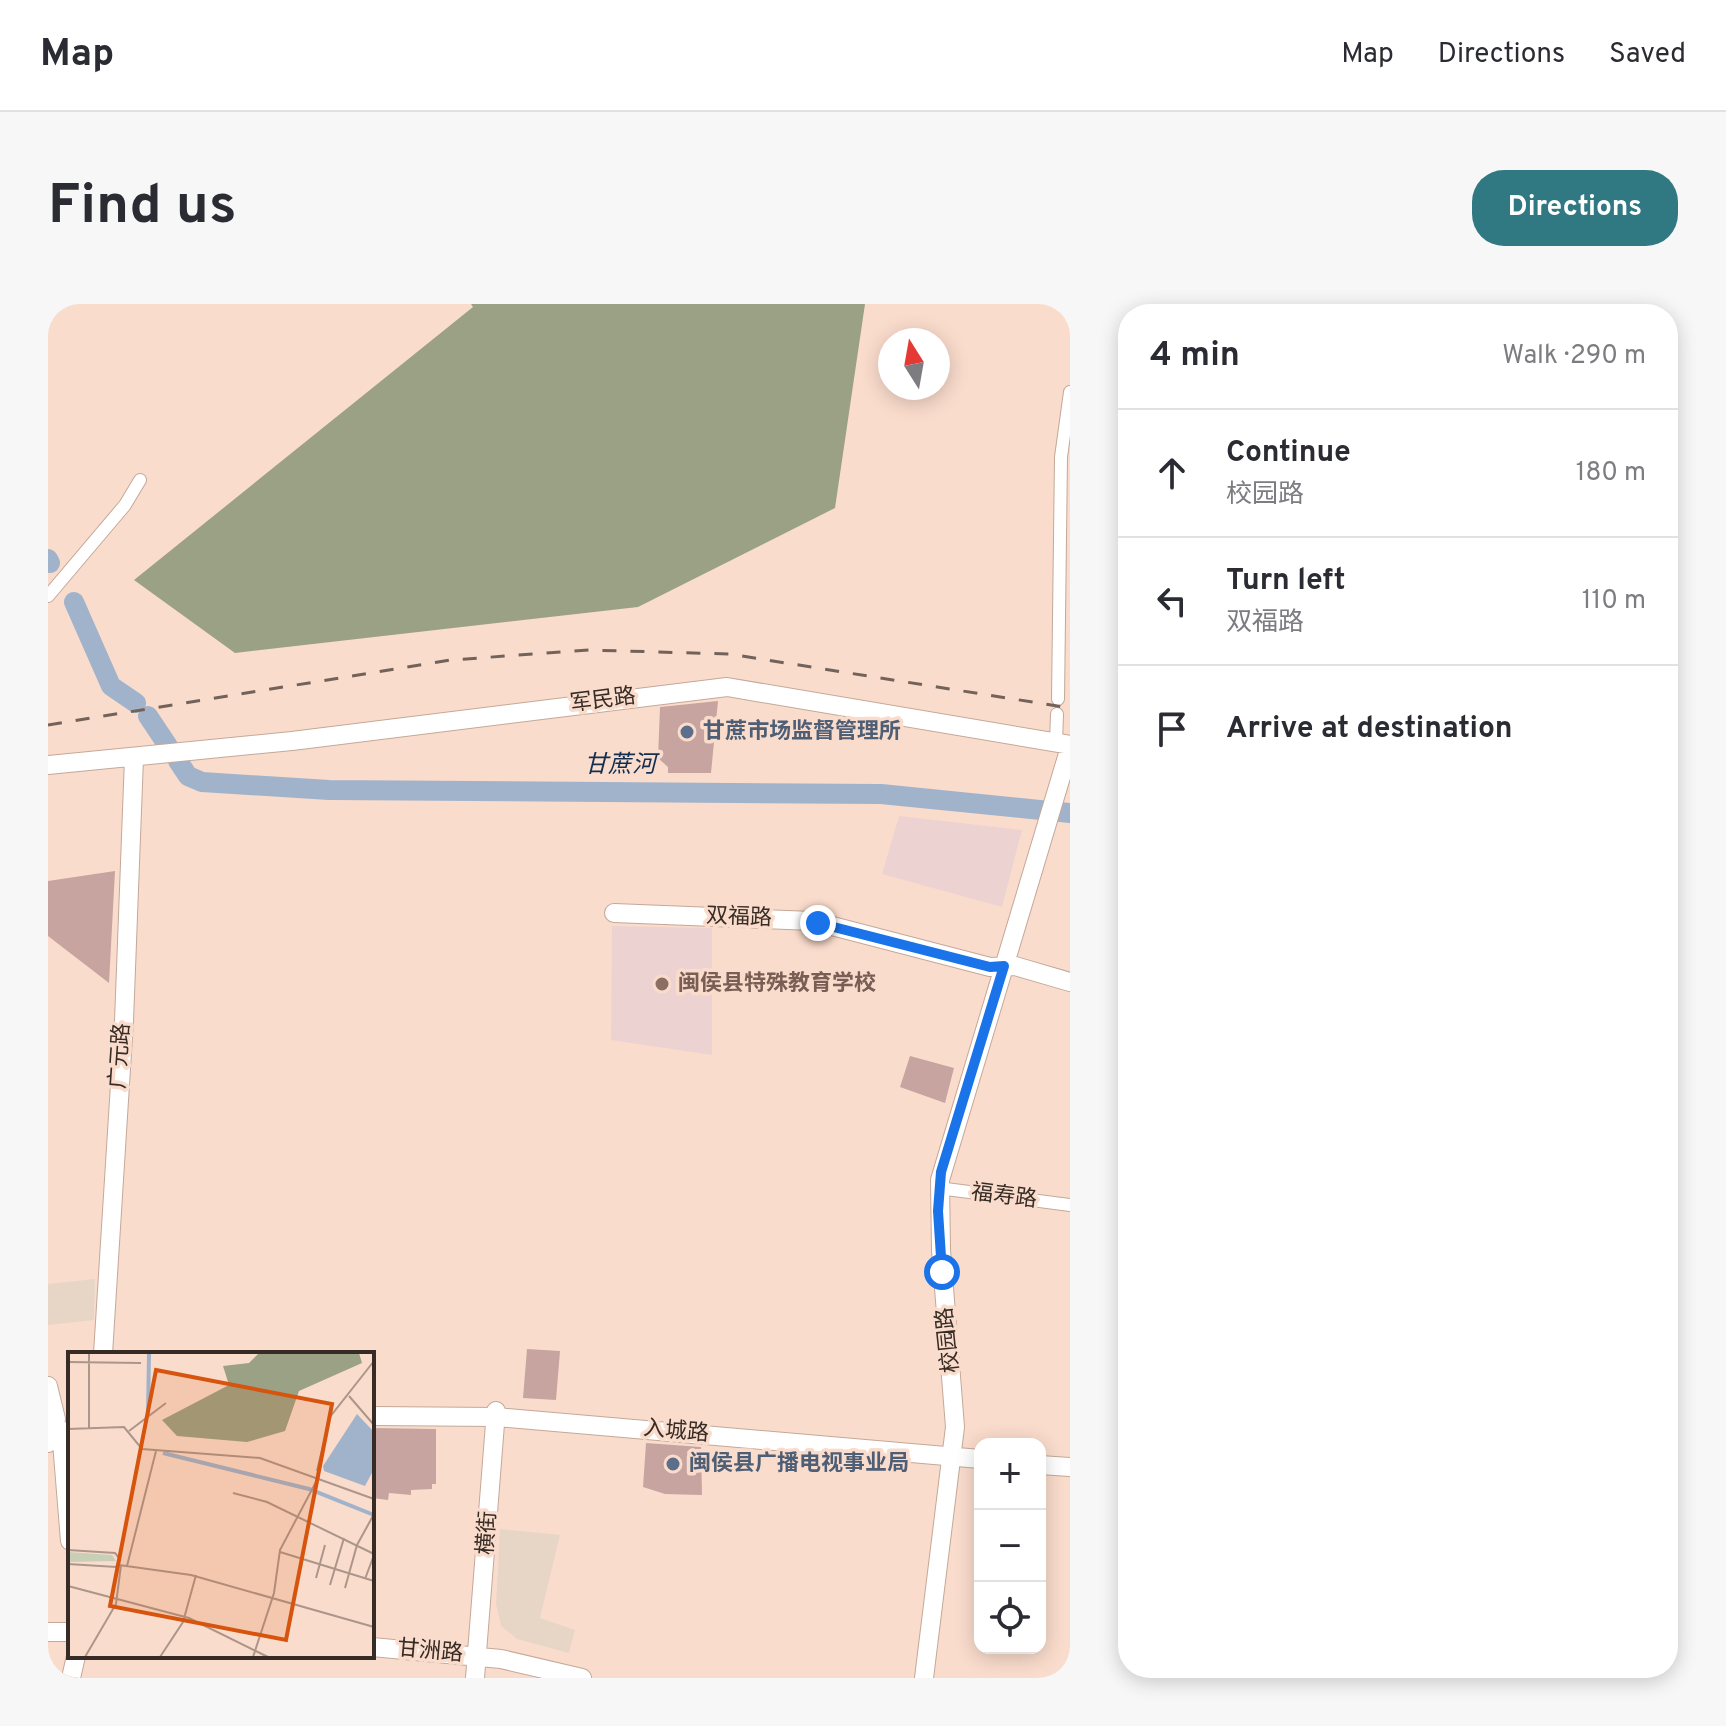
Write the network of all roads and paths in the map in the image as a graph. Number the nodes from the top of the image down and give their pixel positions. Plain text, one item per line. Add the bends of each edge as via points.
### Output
1 (1070, 392) edge
2 (140, 480) dead end
3 (48, 596) edge
4 (1058, 699) dead end
5 (1057, 714) dead end
6 (1065, 745) edge
7 (134, 758) junction
8 (48, 765) edge
9 (614, 913) dead end
10 (1004, 966) junction
11 (1070, 982) edge
12 (938, 1188) junction
13 (1070, 1205) edge
14 (103, 1352) edge
15 (48, 1386) edge
16 (374, 1409) edge
17 (496, 1414) junction
18 (374, 1416) edge
19 (59, 1435) edge
20 (974, 1449) edge
21 (953, 1451) junction
22 (1046, 1454) edge
23 (1070, 1456) edge
24 (974, 1457) edge
25 (1046, 1465) edge
26 (1070, 1467) edge
27 (68, 1522) edge
28 (374, 1647) edge
29 (479, 1656) junction
30 (76, 1658) edge
31 (71, 1678) edge
32 (463, 1678) edge
33 (475, 1678) edge
34 (582, 1678) edge
35 (924, 1678) edge

1 - 4 street via 1061,457
2 - 3 street
5 - 6 street
6 - 7 street, 军民路 via 727,687
6 - 10 street, 校园路 via 1056,798
7 - 8 street, 军民路
7 - 14 street, 广元路
9 - 10 street, 双福路 via 813,921 990,967
10 - 11 street, 双福路
10 - 12 street, 校园路
12 - 13 street, 福寿路
12 - 21 street, 校园路 via 955,1396
15 - 19 street
16 - 17 street, 入城路
17 - 18 street, 入城路
17 - 21 street, 入城路
17 - 29 street, 横街
19 - 27 street
20 - 21 street, 入城路
21 - 24 street, 入城路
21 - 35 street, 校园路
22 - 23 street
25 - 26 street
28 - 29 street, 甘洲路
29 - 32 street
29 - 33 street, 横街
29 - 34 street, 甘洲路
30 - 31 street

